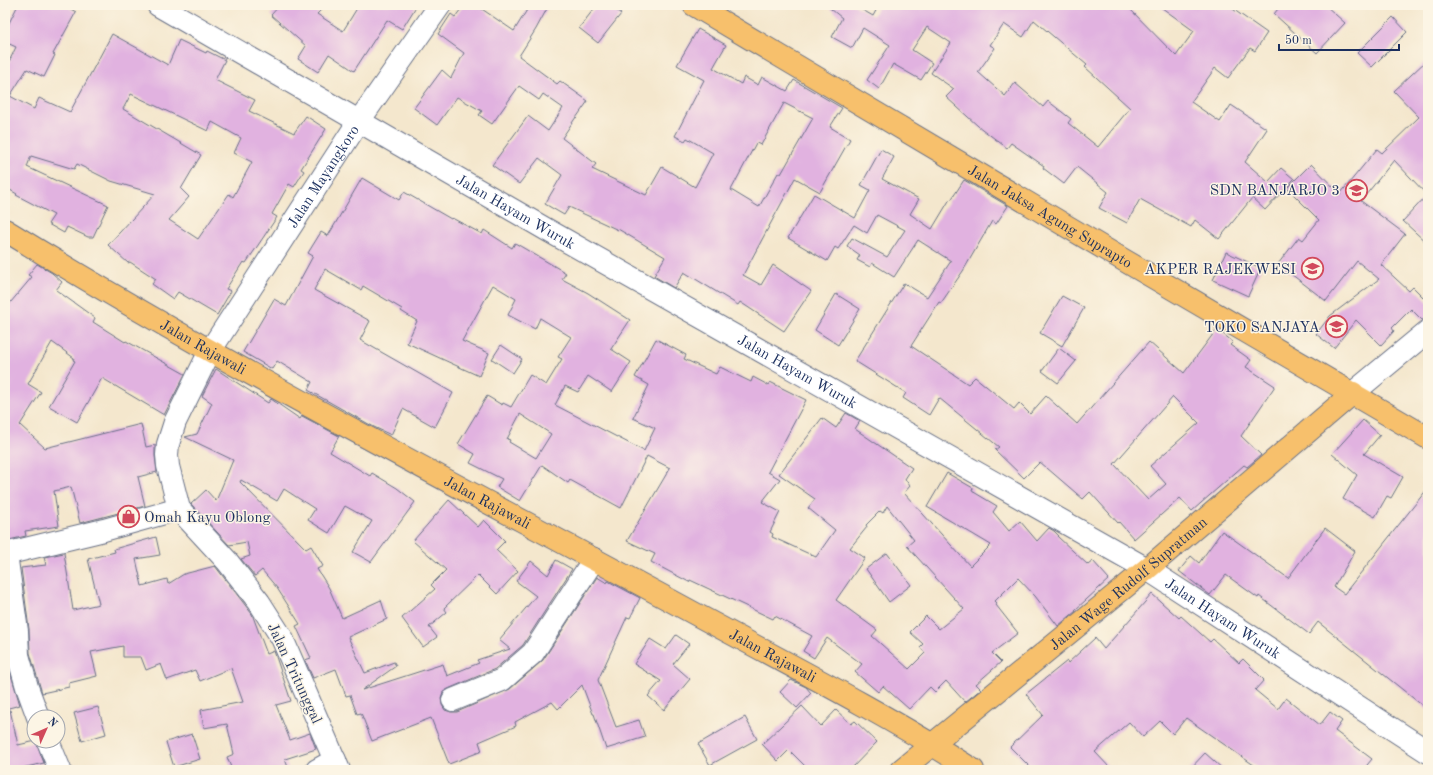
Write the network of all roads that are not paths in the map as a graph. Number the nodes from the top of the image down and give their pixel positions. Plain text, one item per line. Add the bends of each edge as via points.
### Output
1 (158, 5) edge
2 (440, 5) edge
3 (694, 5) edge
4 (359, 121) junction
5 (5, 230) edge
6 (1428, 331) edge
7 (210, 351) junction
8 (1353, 393) junction
9 (1428, 438) edge
10 (179, 509) junction
11 (6, 554) edge
12 (594, 559) junction
13 (1147, 569) junction
14 (453, 700) dead end
15 (35, 709) edge
16 (932, 744) junction
17 (51, 749) edge
18 (1428, 752) edge
19 (331, 767) edge
20 (60, 770) edge
21 (901, 770) edge
22 (973, 770) edge

1 - 4 street, Jalan Hayam Wuruk
2 - 4 street, Jalan Mayangkoro
3 - 8 main road, Jalan Jaksa Agung Suprapto
4 - 7 street, Jalan Mayangkoro
4 - 13 street, Jalan Hayam Wuruk
5 - 7 main road, Jalan Rajawali
6 - 8 street
7 - 10 street, Jalan Tritunggal via 175,422 168,444 168,466
7 - 12 main road, Jalan Rajawali
8 - 9 main road, Jalan Jaksa Agung Suprapto
8 - 13 main road, Jalan Wage Rudolf Supratman
10 - 11 street
10 - 19 street, Jalan Tritunggal via 227,561 259,602 282,638
11 - 15 street via 18,655
12 - 14 street via 533,653 502,680
12 - 16 main road, Jalan Rajawali
13 - 16 main road, Jalan Wage Rudolf Supratman
13 - 18 street, Jalan Hayam Wuruk
16 - 21 main road, Jalan Wage Rudolf Supratman
16 - 22 main road, Jalan Rajawali
17 - 20 street

